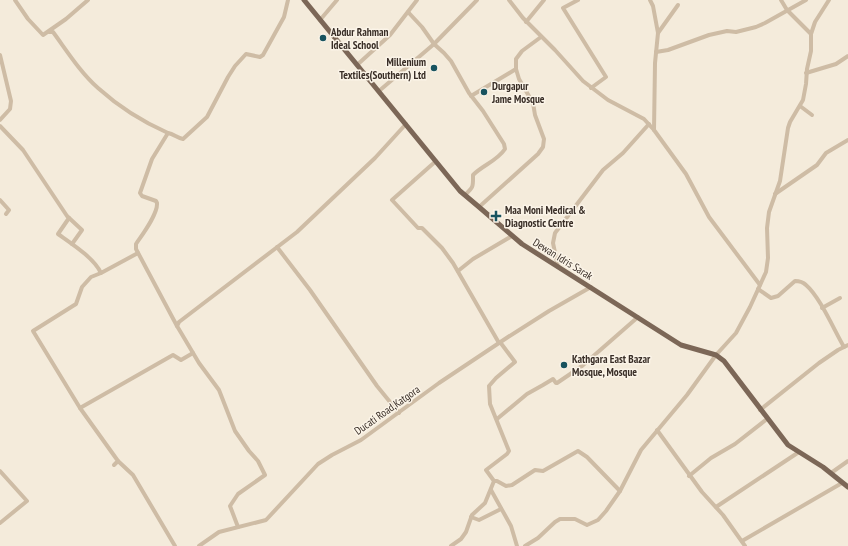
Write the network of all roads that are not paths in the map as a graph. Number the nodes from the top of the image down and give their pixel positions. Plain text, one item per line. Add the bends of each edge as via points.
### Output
1 (15, 0) edge
2 (88, 0) edge
3 (288, 0) edge
4 (304, 0) edge
5 (337, 0) edge
6 (417, 0) edge
7 (477, 0) edge
8 (509, 0) edge
9 (544, 0) edge
10 (578, 0) edge
11 (650, 0) edge
12 (781, 0) edge
13 (806, 0) edge
14 (829, 0) edge
15 (678, 4) dead end
16 (787, 10) junction
17 (408, 12) junction
18 (320, 20) junction
19 (526, 22) junction
20 (49, 32) junction
21 (658, 33) junction
22 (811, 34) junction
23 (541, 37) junction
24 (434, 44) junction
25 (656, 52) junction
26 (0, 55) edge
27 (848, 56) edge
28 (1, 65) edge
29 (357, 65) junction
30 (516, 69) junction
31 (806, 74) junction
32 (591, 88) junction
33 (379, 91) junction
34 (471, 96) junction
35 (800, 106) junction
36 (812, 115) dead end
37 (0, 120) edge
38 (406, 124) junction
39 (649, 124) junction
40 (0, 126) edge
41 (654, 130) junction
42 (168, 133) junction
43 (848, 140) edge
44 (436, 161) junction
45 (775, 194) junction
46 (465, 195) junction
47 (0, 200) edge
48 (479, 207) junction
49 (6, 214) dead end
50 (69, 218) junction
51 (512, 236) junction
52 (72, 244) junction
53 (277, 247) junction
54 (138, 253) junction
55 (558, 268) junction
56 (458, 271) junction
57 (101, 273) junction
58 (591, 287) junction
59 (759, 287) junction
60 (840, 298) dead end
61 (822, 308) junction
62 (638, 317) junction
63 (177, 326) junction
64 (500, 342) junction
65 (846, 346) edge
66 (193, 353) junction
67 (716, 355) junction
68 (80, 408) junction
69 (760, 410) junction
70 (399, 412) junction
71 (497, 419) junction
72 (767, 419) junction
73 (657, 430) junction
74 (799, 452) junction
75 (118, 461) junction
76 (848, 461) edge
77 (114, 465) dead end
78 (0, 471) edge
79 (831, 473) junction
80 (689, 476) junction
81 (494, 481) junction
82 (842, 482) junction
83 (848, 487) edge
84 (491, 490) junction
85 (620, 491) junction
86 (716, 507) junction
87 (501, 509) junction
88 (471, 517) junction
89 (0, 523) edge
90 (238, 527) junction
91 (742, 540) junction
92 (175, 546) edge
93 (199, 546) edge
94 (451, 546) edge
95 (517, 546) edge
96 (525, 546) edge
97 (746, 546) edge

1 - 20 street via 37,30 43,35
2 - 20 street
3 - 42 street via 284,17 263,55 246,54 240,60 224,83 207,117 183,139
4 - 18 main road, Dewan Idris Sarak
5 - 18 street
6 - 17 street
7 - 24 street
8 - 19 street
9 - 19 street
10 - 32 street via 563,8 606,77
11 - 21 street
12 - 16 street
13 - 16 street
14 - 22 street via 815,22
15 - 21 street
16 - 22 street
16 - 25 street via 756,27 709,35
17 - 24 street
17 - 29 street via 390,35
18 - 29 main road, Dewan Idris Sarak
19 - 23 street
20 - 42 street via 53,32 82,71 112,100
21 - 25 street
22 - 31 street via 812,51
23 - 30 street via 522,51 516,59
23 - 32 street
24 - 33 street
24 - 34 street via 451,61
25 - 41 street
26 - 28 street
27 - 31 street via 836,64
28 - 37 street via 11,101 10,109
29 - 33 main road, Dewan Idris Sarak
30 - 34 street
30 - 48 street via 519,79 534,103 535,115 544,139 543,147
31 - 35 street
32 - 39 street
33 - 38 main road, Dewan Idris Sarak
34 - 46 street via 506,149 473,175 473,187
35 - 36 street
35 - 45 street via 788,128 782,171
38 - 44 main road, Dewan Idris Sarak
38 - 53 street via 347,185 297,232
39 - 41 street
39 - 55 street via 623,153 603,170 554,233 553,243
40 - 50 street via 23,150
41 - 59 street via 686,174 709,217
42 - 54 street via 152,159 141,188 142,196 156,201 158,206 136,244
43 - 45 street via 826,153 817,166
44 - 46 main road, Dewan Idris Sarak
44 - 56 street via 392,200 418,228 422,228 442,248
45 - 59 street via 767,228 766,272
46 - 48 main road, Dewan Idris Sarak
47 - 49 street via 9,210
48 - 51 main road, Dewan Idris Sarak
50 - 52 street via 82,230
50 - 52 street via 58,234
51 - 55 main road, Dewan Idris Sarak
51 - 56 street
52 - 57 street via 96,264
53 - 63 street
53 - 70 street
54 - 57 street
54 - 63 street
55 - 58 main road, Dewan Idris Sarak
56 - 64 street
57 - 68 street via 91,277 82,287 76,304 33,331
58 - 62 main road, Dewan Idris Sarak
58 - 64 street, Ducati Road,Katgora
59 - 61 street via 773,298 795,281 799,281 806,284
59 - 67 street via 736,333
60 - 61 street
61 - 65 street
62 - 67 main road, Dewan Idris Sarak via 681,345
62 - 71 street via 582,366 557,383 553,379 526,394
63 - 66 street
64 - 70 street, Ducati Road,Katgora
64 - 71 street via 515,362 489,386 490,404
65 - 69 street via 819,363
66 - 68 street via 181,360 173,355
66 - 90 street via 219,390 235,431 258,461 265,475 238,494 230,506
67 - 69 main road, Dewan Idris Sarak via 724,361
67 - 73 street
68 - 75 street
69 - 72 main road, Dewan Idris Sarak
70 - 90 street, Ducati Road,Katgora via 361,440 318,464 266,520
71 - 81 street via 508,451 486,470
72 - 74 main road, Dewan Idris Sarak via 788,445
72 - 80 street
73 - 80 street
73 - 85 street via 641,450
74 - 79 main road, Dewan Idris Sarak
74 - 86 street
75 - 77 street
75 - 92 street via 133,475
76 - 79 street
78 - 89 street via 27,501
79 - 82 main road, Dewan Idris Sarak
80 - 86 street
81 - 84 street
81 - 85 street via 506,486 512,485 535,470 543,472 578,451 588,457
82 - 83 main road, Dewan Idris Sarak
82 - 91 street
84 - 87 street
84 - 88 street via 485,503
85 - 96 street via 598,520 585,525 574,519 560,519
86 - 91 street
87 - 88 street via 479,520
87 - 95 street via 511,526
88 - 94 street via 466,532
90 - 93 street, Ducati Road,Katgora via 219,532
91 - 97 street

